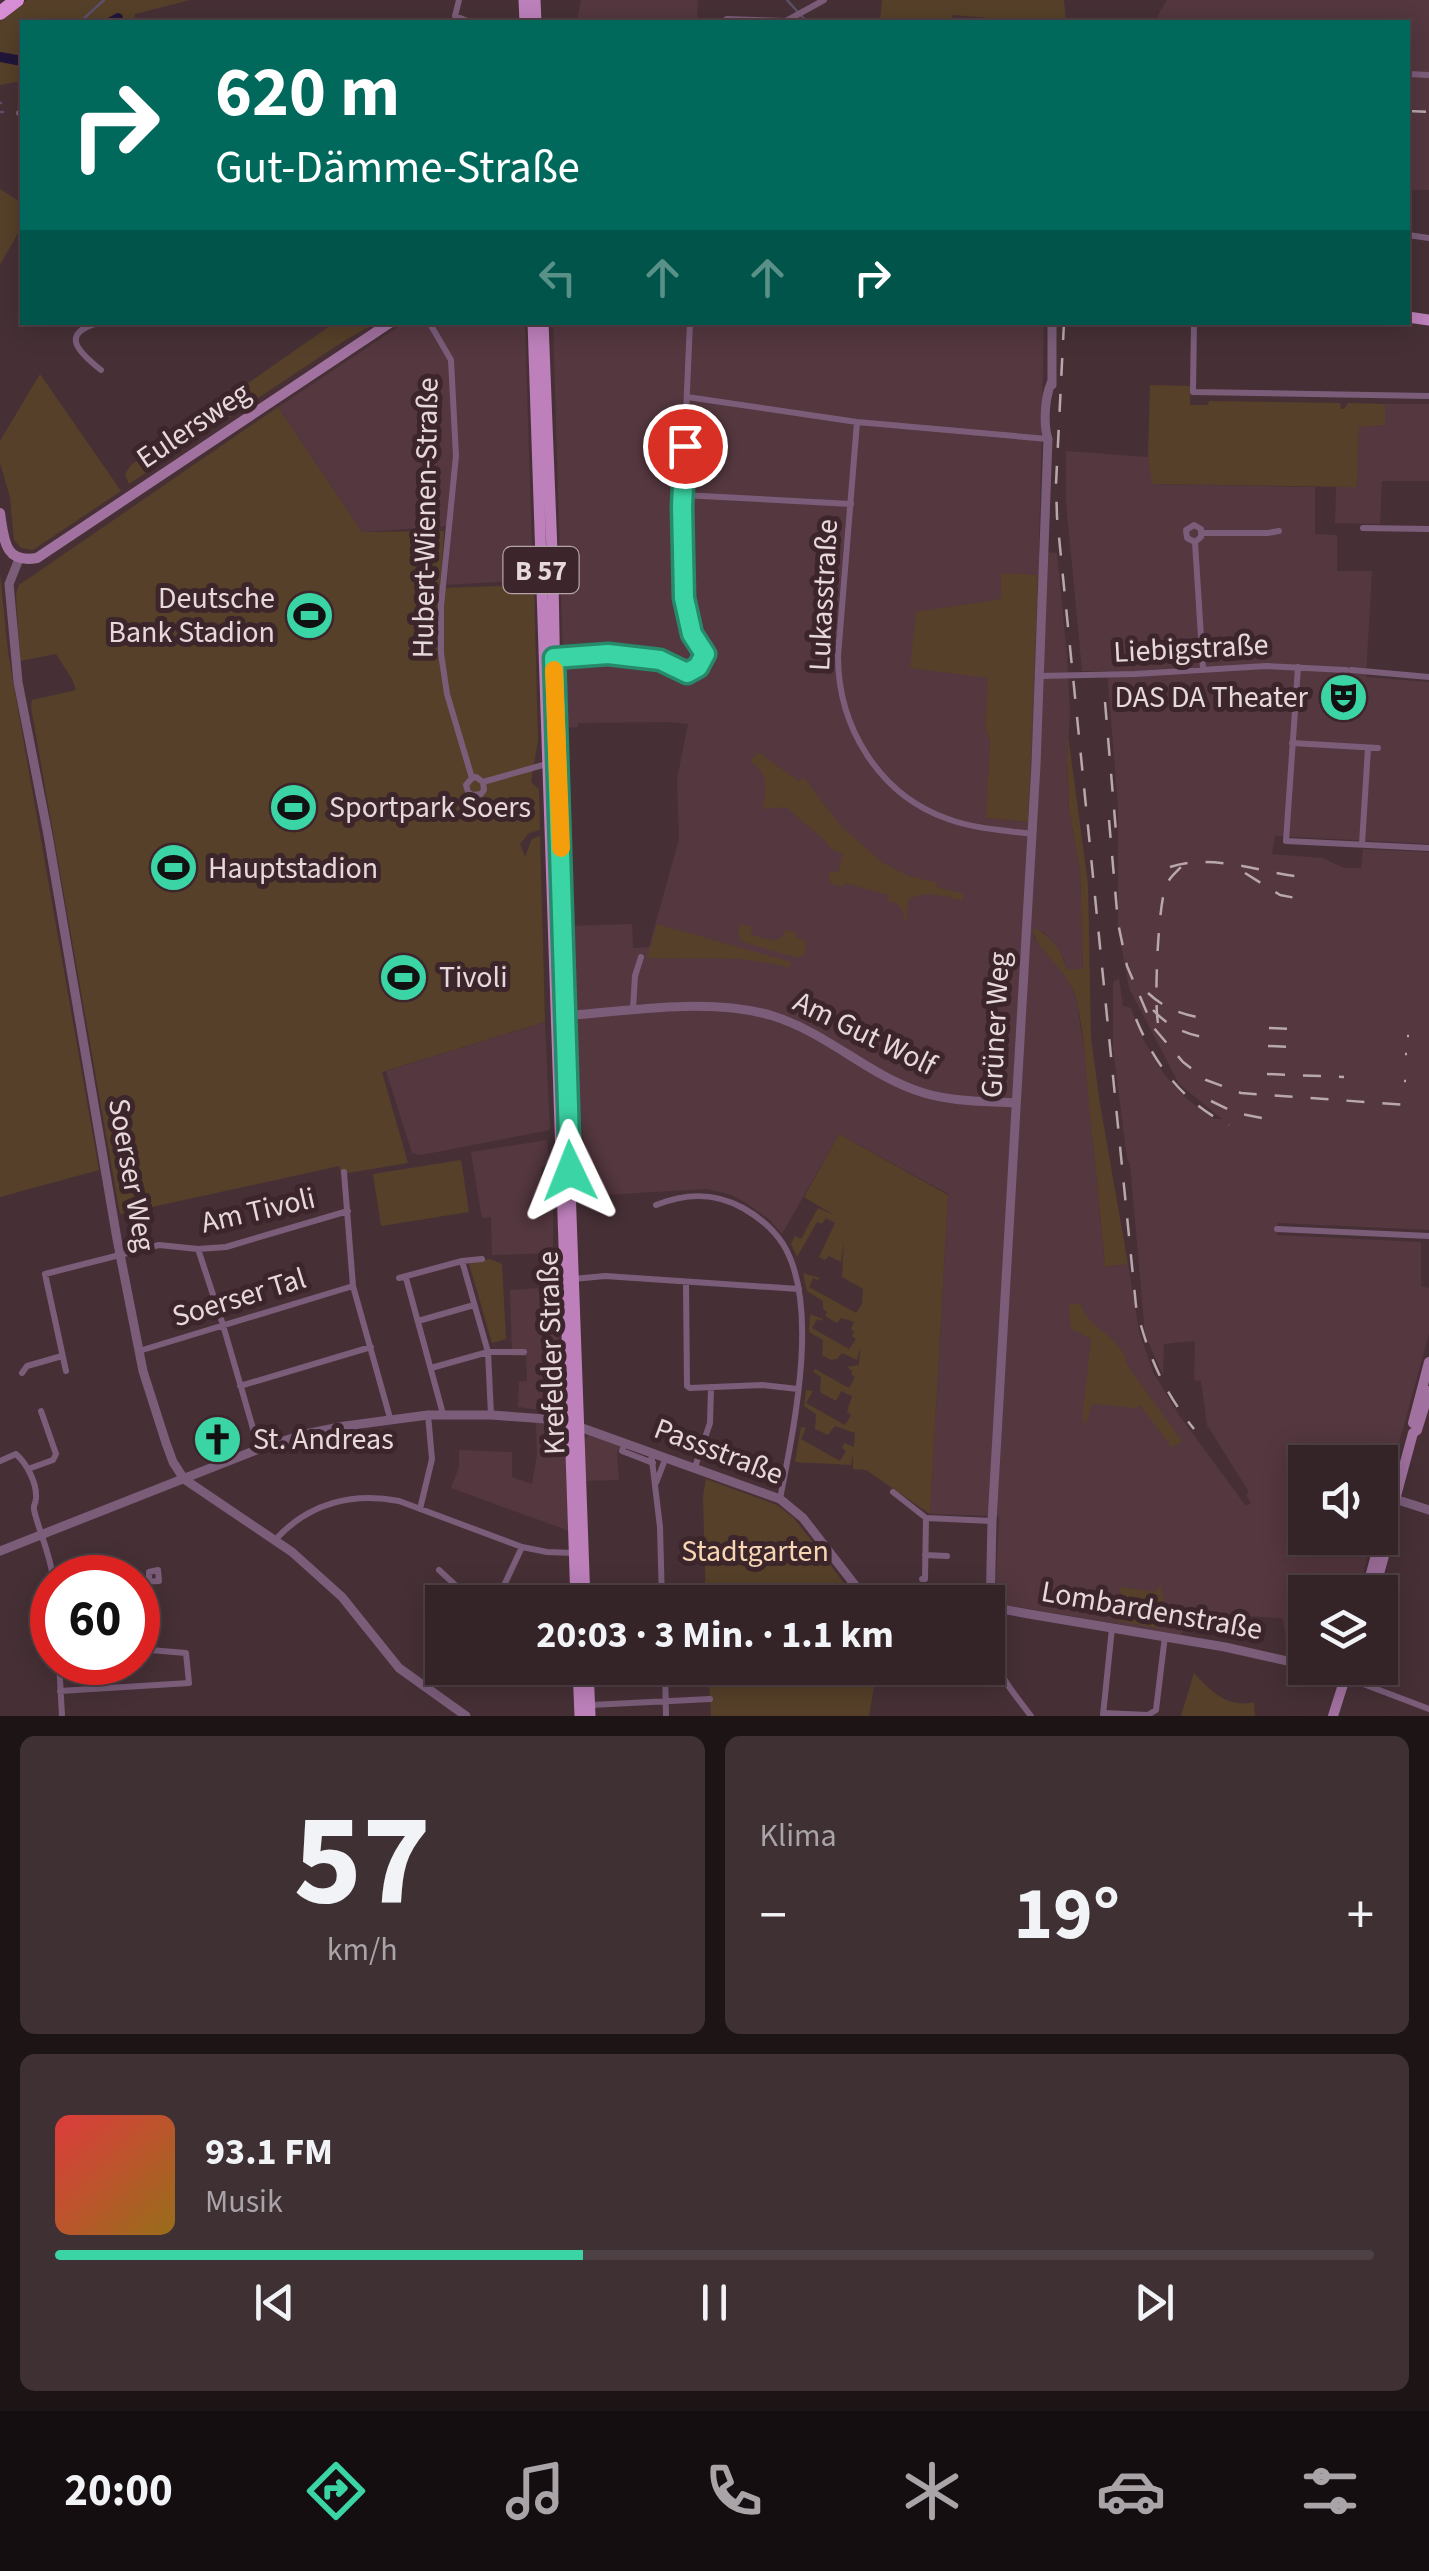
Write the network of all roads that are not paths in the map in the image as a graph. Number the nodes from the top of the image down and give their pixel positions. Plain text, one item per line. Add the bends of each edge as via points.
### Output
1 (17, 0) edge
2 (459, 0) edge
3 (824, 0) edge
4 (0, 13) edge
5 (465, 20) edge
6 (726, 20) edge
7 (756, 20) edge
8 (788, 20) edge
9 (86, 325) edge
10 (387, 325) edge
11 (431, 325) edge
12 (533, 325) edge
13 (544, 325) edge
14 (690, 325) edge
15 (1052, 325) edge
16 (1194, 325) edge
17 (101, 370) dead end
18 (1429, 396) edge
19 (688, 397) junction
20 (858, 422) junction
21 (1048, 439) junction
22 (683, 495) junction
23 (851, 504) junction
24 (0, 513) edge
25 (1363, 528) dead end
26 (1429, 529) edge
27 (1279, 531) dead end
28 (1202, 533) junction
29 (1194, 542) junction
30 (20, 559) junction
31 (554, 658) junction
32 (1298, 668) junction
33 (1203, 669) junction
34 (1039, 676) junction
35 (1429, 677) edge
36 (1292, 744) junction
37 (1368, 748) junction
38 (1378, 748) dead end
39 (552, 763) junction
40 (472, 778) junction
41 (483, 782) junction
42 (1032, 834) junction
43 (1362, 844) junction
44 (1429, 848) edge
45 (641, 957) dead end
46 (632, 1009) junction
47 (560, 1016) junction
48 (1016, 1103) junction
49 (344, 1172) dead end
50 (656, 1205) dead end
51 (348, 1211) junction
52 (1277, 1229) dead end
53 (1429, 1236) edge
54 (198, 1249) junction
55 (120, 1254) junction
56 (482, 1258) dead end
57 (462, 1261) junction
58 (573, 1278) junction
59 (686, 1282) junction
60 (354, 1286) junction
61 (799, 1289) junction
62 (474, 1305) junction
63 (418, 1321) junction
64 (224, 1325) junction
65 (371, 1348) junction
66 (137, 1351) junction
67 (488, 1352) junction
68 (524, 1352) dead end
69 (62, 1356) junction
70 (1429, 1362) edge
71 (431, 1368) junction
72 (66, 1371) dead end
73 (22, 1373) dead end
74 (240, 1386) junction
75 (710, 1387) junction
76 (798, 1388) junction
77 (1429, 1391) edge
78 (41, 1411) dead end
79 (443, 1414) junction
80 (428, 1415) junction
81 (491, 1415) junction
82 (390, 1418) junction
83 (574, 1424) junction
84 (1414, 1434) junction
85 (625, 1442) junction
86 (259, 1449) junction
87 (651, 1451) junction
88 (666, 1456) junction
89 (0, 1461) edge
90 (652, 1463) junction
91 (695, 1467) junction
92 (28, 1469) junction
93 (184, 1478) junction
94 (656, 1484) junction
95 (1398, 1489) edge
96 (893, 1492) dead end
97 (780, 1499) junction
98 (1398, 1504) edge
99 (420, 1509) junction
100 (1429, 1510) edge
101 (926, 1518) junction
102 (992, 1521) junction
103 (43, 1533) junction
104 (276, 1539) junction
105 (522, 1547) junction
106 (0, 1550) edge
107 (574, 1553) junction
108 (48, 1555) edge
109 (925, 1555) junction
110 (947, 1556) dead end
111 (439, 1570) dead end
112 (922, 1579) dead end
113 (455, 1585) edge
114 (505, 1585) edge
115 (575, 1585) edge
116 (584, 1585) edge
117 (661, 1585) edge
118 (855, 1585) edge
119 (990, 1585) edge
120 (1005, 1610) edge
121 (1112, 1628) junction
122 (1165, 1636) junction
123 (160, 1651) edge
124 (1288, 1661) edge
125 (1005, 1681) edge
126 (60, 1685) edge
127 (158, 1685) edge
128 (160, 1685) edge
129 (581, 1685) edge
130 (587, 1685) edge
131 (665, 1685) edge
132 (1344, 1685) edge
133 (1366, 1685) edge
134 (60, 1691) junction
135 (710, 1699) dead end
136 (666, 1700) junction
137 (1429, 1709) edge
138 (585, 1711) edge
139 (1103, 1714) edge
140 (1335, 1715) edge
141 (62, 1716) edge
142 (466, 1716) edge
143 (666, 1716) edge
144 (1031, 1716) edge

1 - 4 highway
2 - 5 street via 455,16
3 - 8 street
6 - 7 street
9 - 17 street via 76,339 81,354
10 - 30 main road, Eulersweg via 44,555
11 - 40 street, Hubert-Wienen-Straße via 452,365 456,467 441,653
12 - 39 main road, Krefelder Straße / B 57
13 - 31 main road, Krefelder Straße / B 57
14 - 19 street
15 - 21 street, Grüner Weg
16 - 18 street via 1193,392
19 - 20 street
19 - 22 street
20 - 21 street
20 - 23 street, Lukasstraße
21 - 34 street, Grüner Weg
22 - 23 street
22 - 31 street via 686,610 705,654 698,667 687,673 660,660 608,654
23 - 42 street, Lukasstraße via 838,665 846,714 860,744 892,784 931,812
24 - 30 main road via 6,543
25 - 26 street
27 - 28 street
28 - 29 street
28 - 29 street via 1198,526 1186,530
29 - 33 street
30 - 55 street, Soerser Weg via 9,584 18,682
31 - 39 main road, Krefelder Straße / B 57
32 - 33 street, Liebigstraße
32 - 35 street, Liebigstraße
32 - 36 street
33 - 34 street, Liebigstraße
34 - 42 street, Grüner Weg
36 - 37 street
36 - 43 street via 1286,841
37 - 38 street
37 - 43 street
39 - 41 street
39 - 47 main road, Krefelder Straße / B 57 via 559,780
40 - 41 street
40 - 41 street via 466,785 472,796 484,790
42 - 48 street, Grüner Weg
43 - 44 street
45 - 46 street
46 - 47 street, Am Gut Wolf
46 - 48 street, Am Gut Wolf via 756,1012 924,1093
47 - 58 main road, Krefelder Straße / B 57
47 - 83 main road, Krefelder Straße / B 57
48 - 102 street, Grüner Weg
49 - 51 street
50 - 61 street via 703,1195 749,1212 783,1244
51 - 54 street, Am Tivoli
51 - 60 street
52 - 53 street
54 - 55 street, Am Tivoli via 167,1244
54 - 64 street
55 - 66 street, Soerser Weg
55 - 69 street, Am Tivoli via 45,1274
56 - 57 street
57 - 62 street
57 - 63 street via 402,1278
58 - 59 street
58 - 83 main road, Krefelder Straße / B 57
59 - 61 street
59 - 75 street via 686,1384
60 - 64 street, Soerser Tal
60 - 65 street
61 - 76 street
62 - 63 street
62 - 67 street
63 - 71 street
64 - 66 street, Soerser Tal
64 - 74 street
65 - 74 street
65 - 82 street
66 - 93 street, Soerser Weg via 162,1434
67 - 68 street
67 - 71 street
67 - 81 street
69 - 72 street
69 - 73 street
70 - 84 main road
71 - 79 street
74 - 86 street
75 - 76 street
75 - 91 street via 710,1424
76 - 97 street
77 - 84 main road
78 - 92 street via 56,1454
79 - 80 street, Passstraße
79 - 81 street, Passstraße
80 - 82 street, Passstraße
80 - 99 street via 432,1459
81 - 83 street, Passstraße
82 - 86 street, Passstraße
83 - 85 street, Passstraße
83 - 107 main road, Krefelder Straße / B 57
83 - 116 main road, Krefelder Straße / B 57
84 - 95 main road
85 - 87 street, Passstraße
85 - 90 street, Passstraße via 622,1451
86 - 93 street, Passstraße
87 - 88 street, Passstraße
87 - 90 street
88 - 91 street, Passstraße
88 - 94 street
89 - 92 street via 16,1454
90 - 94 street
91 - 97 street, Passstraße
92 - 103 street
93 - 103 street, Passstraße
93 - 104 street, Soerser Weg
94 - 117 street
96 - 101 street
97 - 118 street, Passstraße
98 - 100 street
99 - 104 street via 378,1498 343,1500 308,1513
99 - 105 street
101 - 102 street
101 - 109 street
102 - 119 street, Grüner Weg
103 - 106 street, Passstraße
103 - 108 street
104 - 142 street, Soerser Weg via 342,1598 399,1668
105 - 107 street
105 - 114 street
107 - 115 main road, Krefelder Straße / B 57
109 - 110 street
109 - 112 street
111 - 113 street
120 - 121 street, Lombardenstraße
121 - 122 street, Lombardenstraße
121 - 139 street
122 - 124 street, Lombardenstraße
122 - 139 street via 1156,1710
123 - 128 street via 186,1653 190,1683
125 - 144 street
126 - 134 street
127 - 134 street
129 - 138 main road
130 - 138 main road
131 - 136 street
132 - 140 main road
133 - 137 street
134 - 141 street
135 - 136 street
136 - 138 street
136 - 143 street

